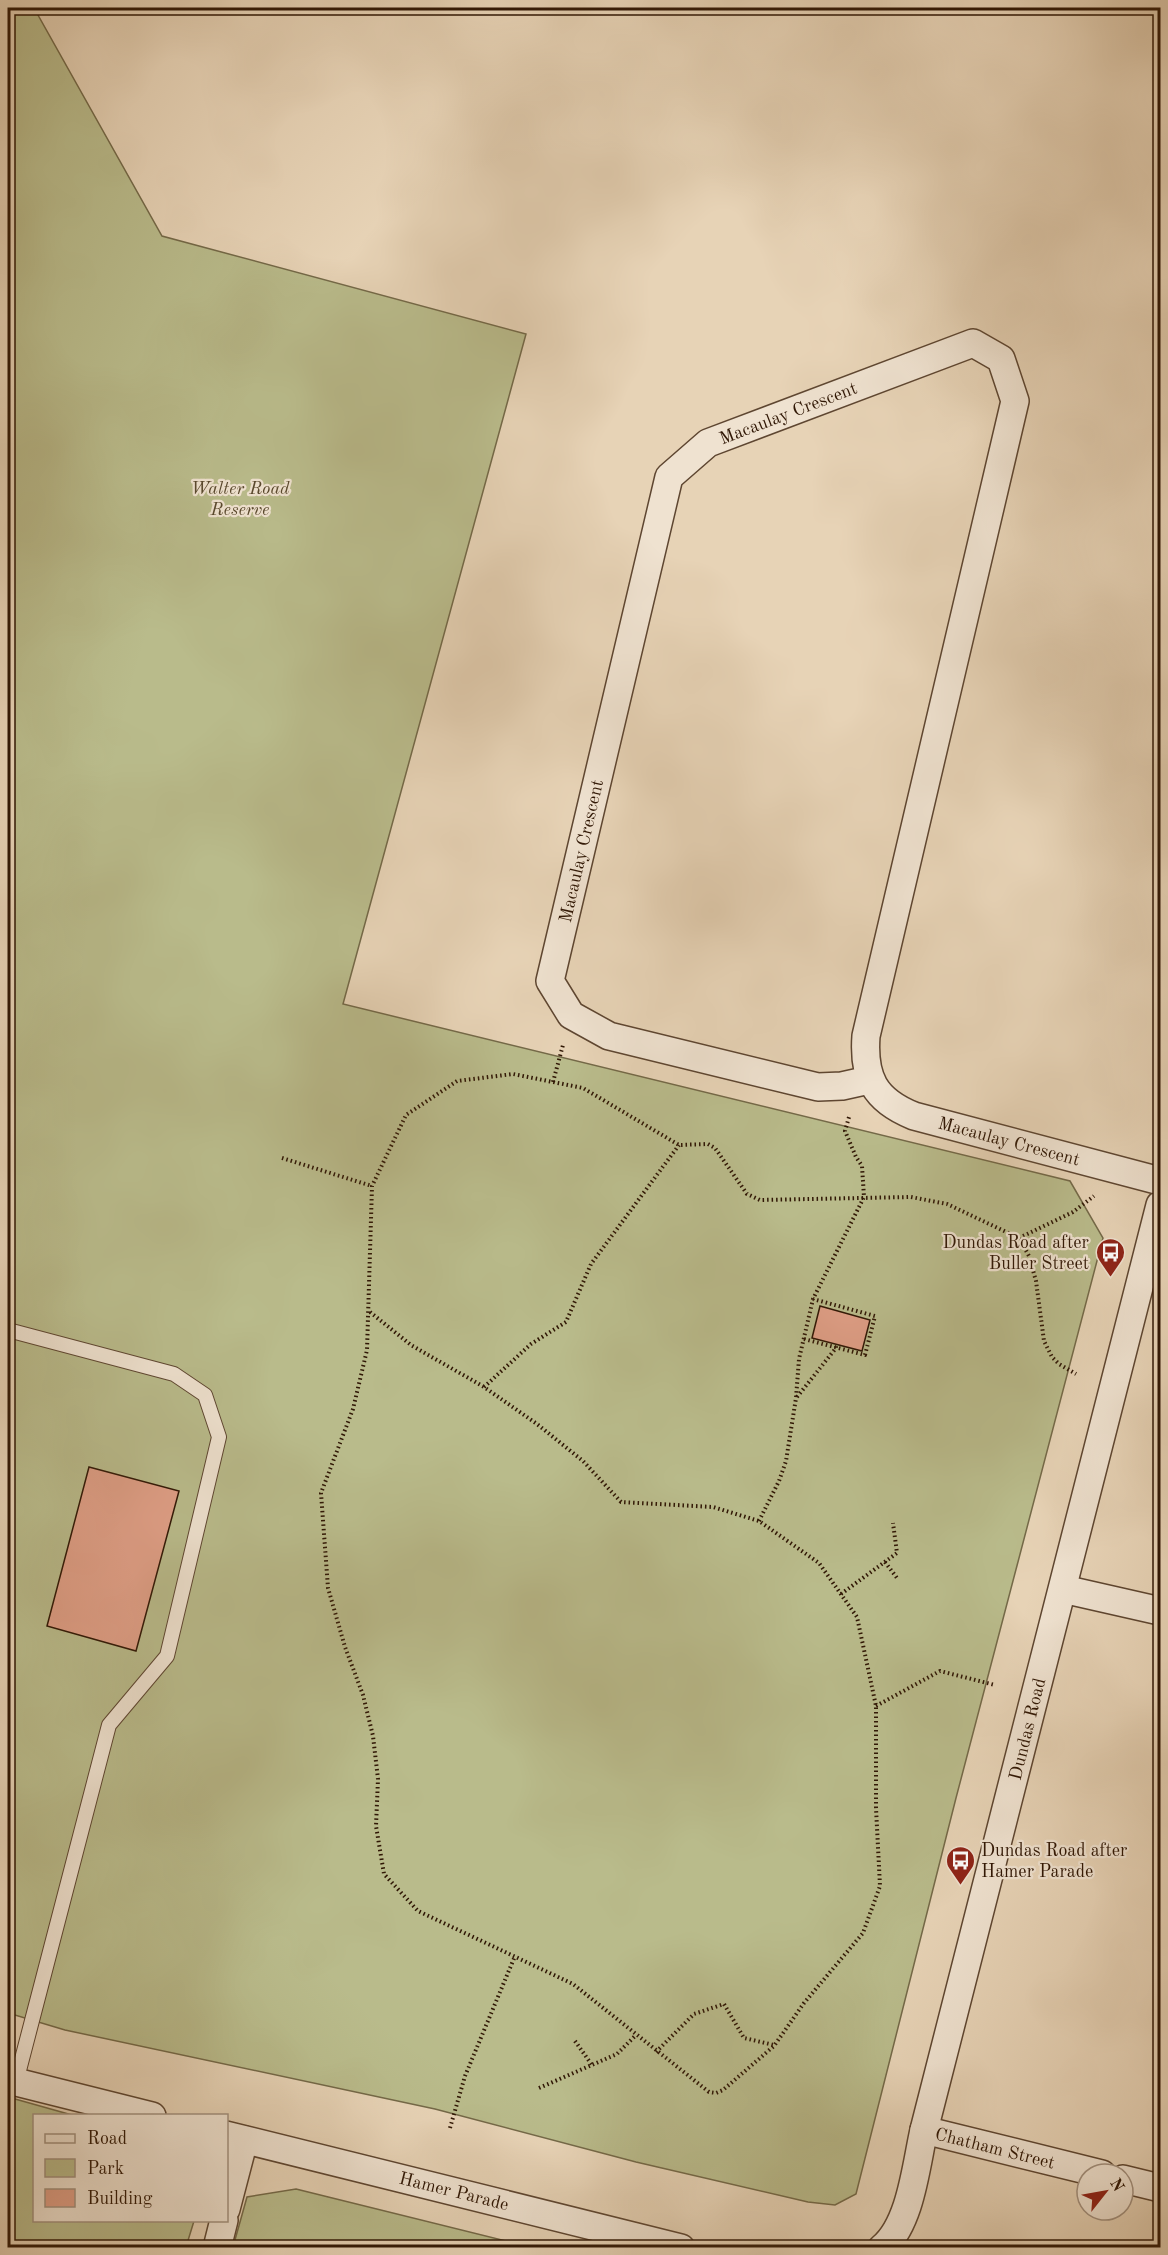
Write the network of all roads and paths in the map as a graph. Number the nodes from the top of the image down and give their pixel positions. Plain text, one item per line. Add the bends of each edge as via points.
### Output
1 (869, 1080) junction
2 (679, 1145) junction
3 (282, 1158) dead end
4 (1161, 1181) edge
5 (372, 1186) junction
6 (1100, 1192) dead end
7 (864, 1197) junction
8 (1161, 1205) edge
9 (1019, 1238) junction
10 (813, 1299) junction
11 (370, 1312) junction
12 (8, 1330) edge
13 (804, 1339) junction
14 (836, 1346) junction
15 (1076, 1374) dead end
16 (484, 1387) junction
17 (796, 1398) junction
18 (759, 1521) junction
19 (894, 1523) dead end
20 (885, 1562) junction
21 (897, 1578) dead end
22 (1063, 1589) junction
23 (841, 1594) junction
24 (1161, 1611) edge
25 (995, 1685) dead end
26 (876, 1706) junction
27 (515, 1956) junction
28 (636, 2035) junction
29 (575, 2041) dead end
30 (774, 2046) junction
31 (656, 2052) junction
32 (592, 2065) junction
33 (12, 2081) edge
34 (539, 2088) dead end
35 (148, 2114) edge
36 (450, 2128) dead end
37 (924, 2130) junction
38 (236, 2138) edge
39 (1075, 2167) edge
40 (1135, 2182) edge
41 (1161, 2188) edge
42 (228, 2195) edge
43 (223, 2222) edge
44 (217, 2247) edge
45 (681, 2247) edge
46 (882, 2247) edge

1 - 1 street, Macaulay Crescent via 818,1086 609,1036 571,1015 550,981 669,477 708,443 973,343 1001,359 1015,401 866,1036 864,1058
1 - 4 street, Macaulay Crescent via 883,1098 914,1116
1 - 7 path via 845,1131 862,1166
2 - 5 path via 583,1089 513,1074 457,1082 406,1115
2 - 7 path via 708,1144 715,1148 747,1194 760,1200
2 - 16 path via 591,1264 566,1322 531,1344
3 - 5 path
5 - 11 path
6 - 9 path via 1073,1212
7 - 9 path via 911,1197 947,1204
7 - 10 path
8 - 22 street, Dundas Road
9 - 15 path via 1036,1281 1044,1341 1052,1357
10 - 13 path
10 - 14 path via 875,1316 865,1355
11 - 16 path via 411,1345
11 - 27 path via 367,1350 352,1409 321,1493 328,1588 373,1736 378,1779 376,1826 384,1874 418,1911
12 - 33 lane via 174,1374 205,1395 219,1437 167,1656 109,1725
13 - 14 path
13 - 17 path
14 - 17 path
16 - 18 path via 584,1461 621,1502 713,1508
17 - 18 path via 786,1461
18 - 23 path via 819,1563
19 - 20 path via 897,1553
20 - 21 path
20 - 23 path
22 - 24 street
22 - 37 street, Dundas Road
23 - 26 path via 857,1617
25 - 26 path via 940,1671
26 - 30 path via 880,1886 863,1933 804,2003
27 - 28 path via 573,1984
27 - 36 path via 465,2076
28 - 31 path
28 - 32 path via 617,2054
29 - 32 path
30 - 31 path via 716,2093 709,2092
30 - 31 path via 744,2038 724,2004 694,2014
32 - 34 path
33 - 35 street
37 - 39 street, Chatham Street
37 - 46 street, Dundas Road via 904,2216
38 - 42 street
38 - 45 street, Hamer Parade
40 - 41 street
43 - 44 street

